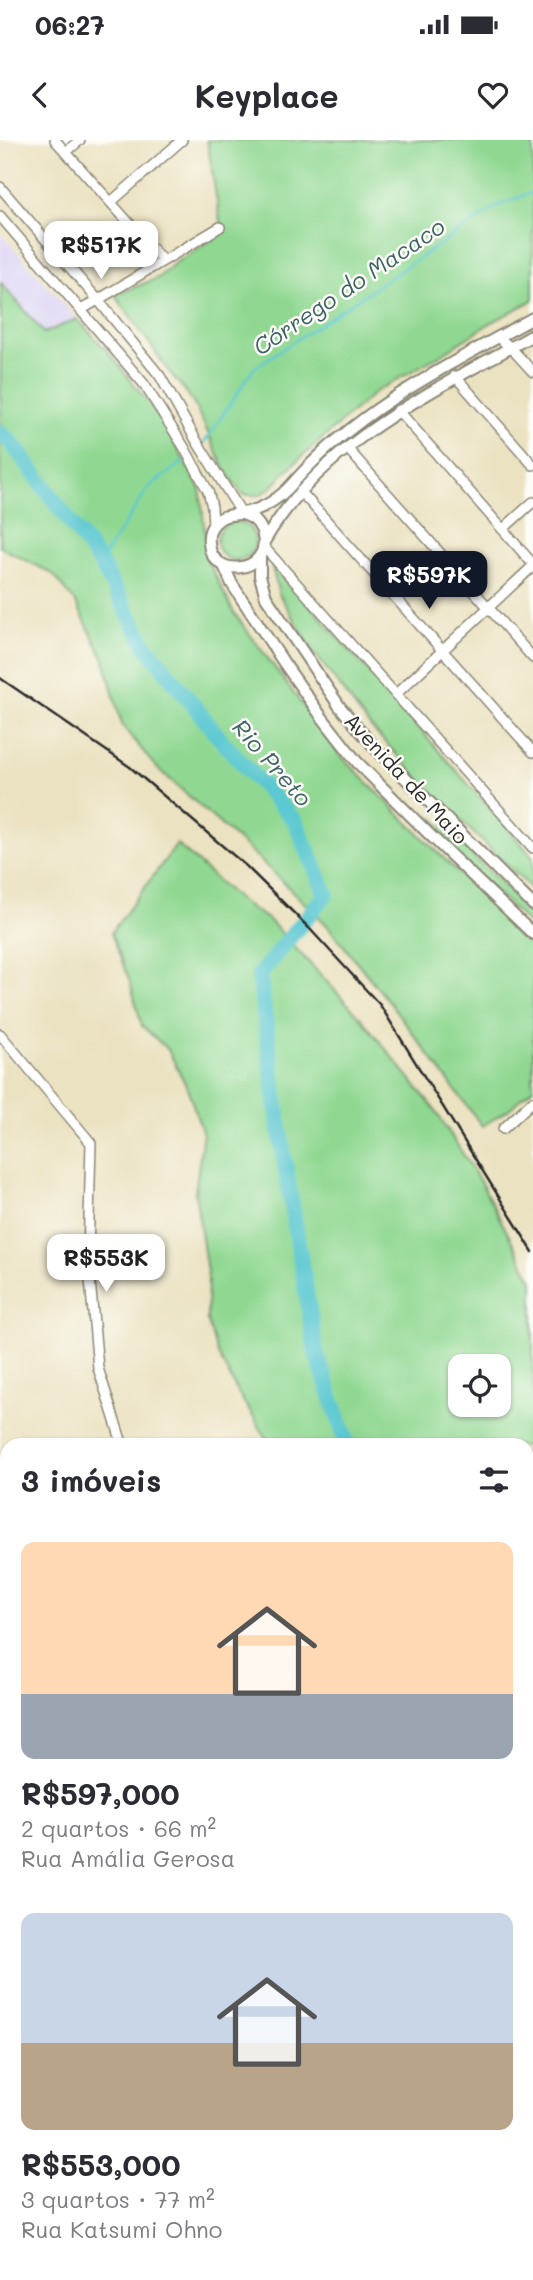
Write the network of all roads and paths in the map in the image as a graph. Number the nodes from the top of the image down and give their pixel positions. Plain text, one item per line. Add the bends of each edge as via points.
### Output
1 (55, 140) edge
2 (80, 140) edge
3 (182, 140) edge
4 (66, 152) junction
5 (0, 187) edge
6 (111, 202) junction
7 (0, 216) edge
8 (220, 227) dead end
9 (163, 261) junction
10 (98, 300) junction
11 (81, 310) junction
12 (533, 318) edge
13 (533, 335) edge
14 (498, 337) junction
15 (511, 348) junction
16 (533, 372) edge
17 (455, 376) junction
18 (397, 411) junction
19 (347, 448) junction
20 (533, 465) edge
21 (301, 492) junction
22 (533, 502) edge
23 (242, 514) junction
24 (213, 526) junction
25 (503, 529) junction
26 (262, 548) junction
27 (224, 566) junction
28 (533, 566) edge
29 (488, 608) junction
30 (443, 650) junction
31 (533, 658) edge
32 (396, 694) junction
33 (533, 752) edge
34 (533, 848) edge
35 (533, 905) edge
36 (533, 934) edge
37 (0, 1034) edge
38 (533, 1101) edge
39 (503, 1129) dead end
40 (120, 1438) edge

1 - 4 street
2 - 4 street
3 - 6 street
4 - 6 street
5 - 10 street
6 - 9 street
7 - 11 street
8 - 9 street
9 - 10 street
10 - 11 street
10 - 23 street via 160,376
11 - 24 street via 144,384 184,447 208,491
12 - 14 main road
13 - 15 main road
14 - 15 street
14 - 23 main road via 388,400 338,439 282,496
15 - 16 street
15 - 17 main road
17 - 18 main road
17 - 20 street
18 - 19 main road
18 - 25 street
19 - 21 main road
19 - 29 street
21 - 26 main road via 274,524
21 - 30 street
22 - 25 street
23 - 24 main road via 229,514
23 - 26 main road via 260,526
24 - 27 main road via 209,545
25 - 28 street
26 - 27 main road via 256,561 244,567
26 - 32 street
26 - 35 main road, Avenida de Maio via 260,576 266,597 340,707 376,749
27 - 36 main road, Avenida de Maio via 284,663 358,762
28 - 29 street
29 - 30 street
29 - 31 street
30 - 32 street
30 - 33 street
32 - 34 street
37 - 40 street via 91,1143 88,1257 98,1368
38 - 39 street

